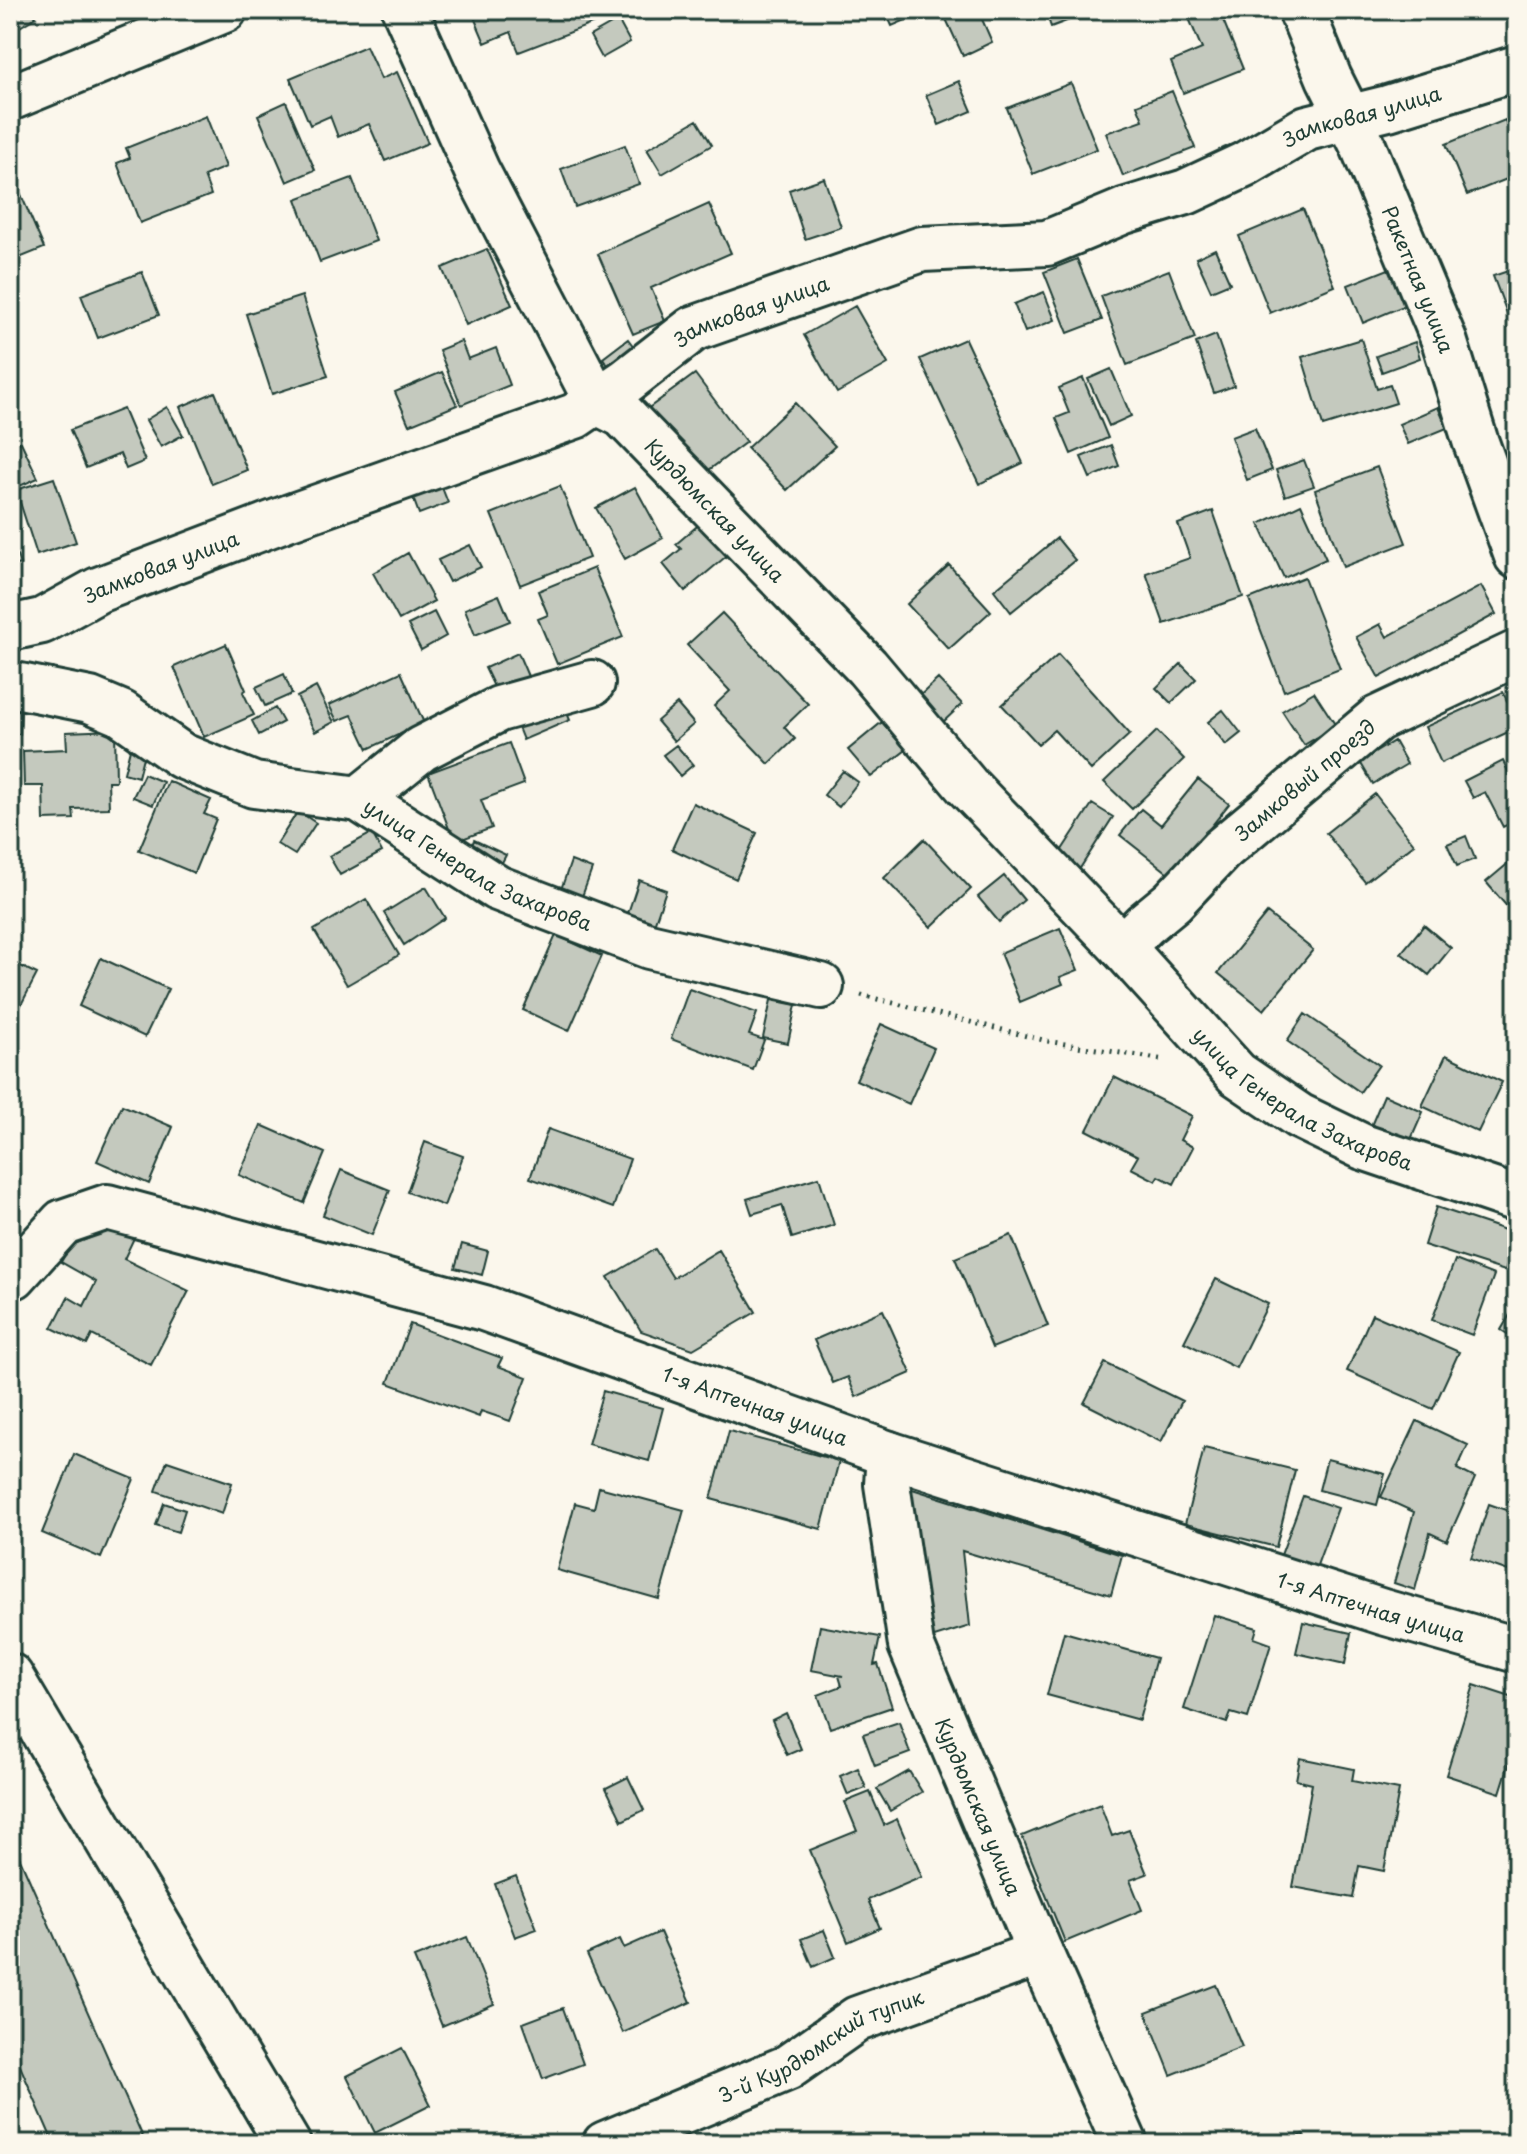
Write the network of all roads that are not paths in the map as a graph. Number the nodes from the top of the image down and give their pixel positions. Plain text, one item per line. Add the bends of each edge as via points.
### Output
1 (224, 10) edge
2 (405, 10) edge
3 (1301, 10) edge
4 (159, 22) edge
5 (1517, 68) edge
6 (10, 98) edge
7 (1349, 117) junction
8 (597, 402) junction
9 (1517, 556) edge
10 (10, 628) edge
11 (1517, 653) edge
12 (592, 683) dead end
13 (10, 684) edge
14 (359, 799) junction
15 (1122, 947) junction
16 (821, 986) road end
17 (1517, 1199) edge
18 (10, 1277) edge
19 (889, 1454) junction
20 (1517, 1650) edge
21 (10, 1676) edge
22 (1040, 1953) junction
23 (288, 2144) edge
24 (605, 2144) edge
25 (1125, 2144) edge

1 - 4 street
2 - 8 street via 477,171
3 - 7 street, Ракетная улица
4 - 6 street
5 - 7 street, Замковая улица
7 - 8 street, Замковая улица via 1307,128 1186,192 1047,243 922,249 693,329
7 - 9 street, Ракетная улица via 1444,340
8 - 10 street, Замковая улица via 575,416 290,517 98,590 42,621
8 - 15 street, Курдюмская улица via 623,415 867,667 967,786
11 - 15 street, Замковый проезд via 1377,719 1221,850
12 - 14 street via 499,709 421,749
13 - 14 street, улица Генерала Захарова via 90,700 121,713 182,756 254,785
14 - 16 street, улица Генерала Захарова via 497,888 649,946
15 - 17 street, улица Генерала Захарова via 1237,1074 1299,1116 1363,1147
18 - 19 street, 1-я Аптечная улица via 63,1222 107,1207 484,1308
19 - 20 street, 1-я Аптечная улица
19 - 22 street, Курдюмская улица via 887,1484 911,1645
21 - 23 street
22 - 24 street, 3-й Курдюмский тупик via 857,2019 787,2068
22 - 25 street, Курдюмская улица

